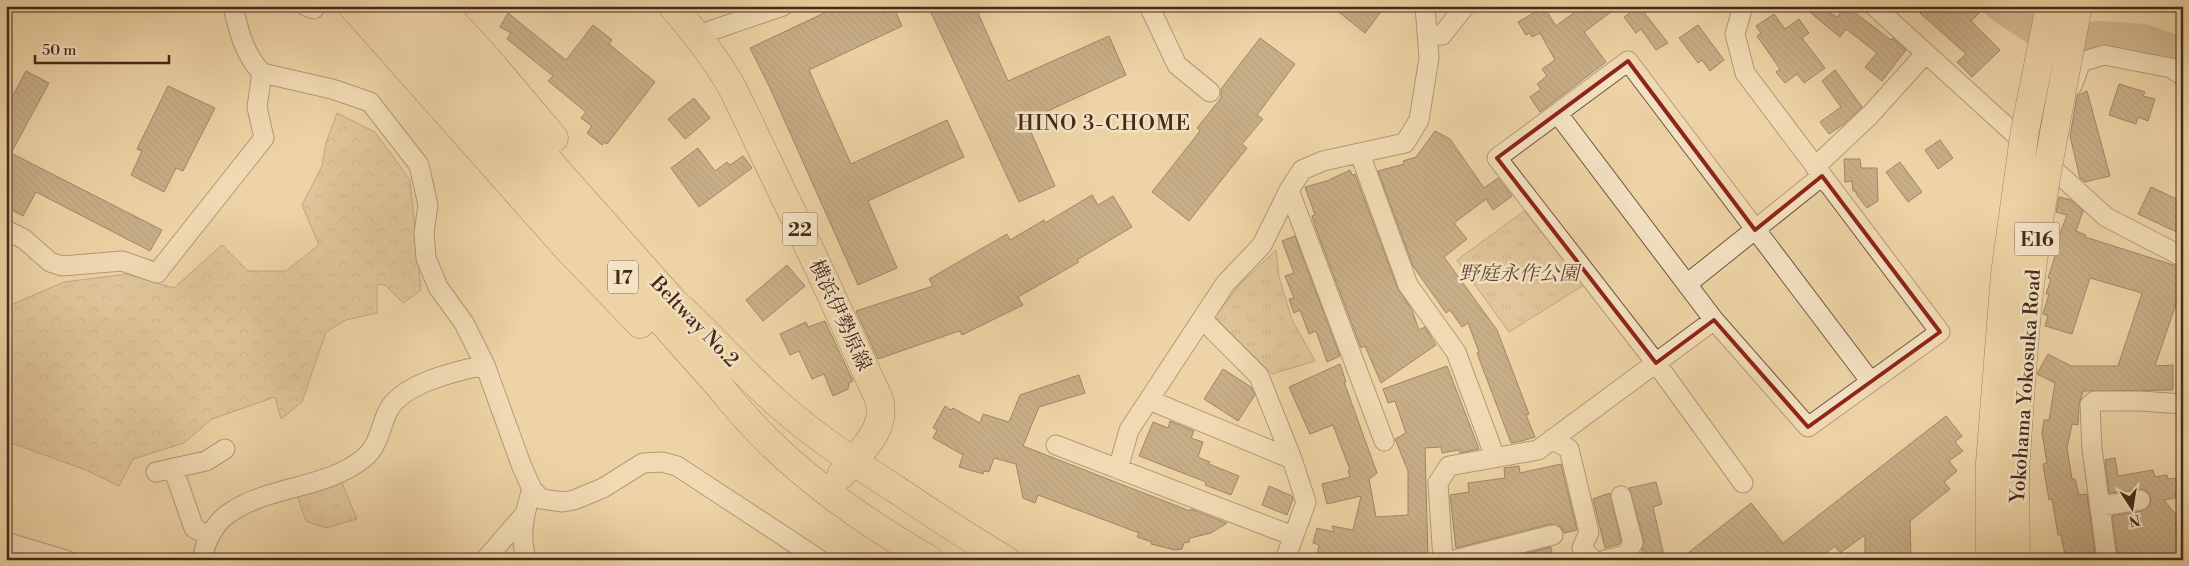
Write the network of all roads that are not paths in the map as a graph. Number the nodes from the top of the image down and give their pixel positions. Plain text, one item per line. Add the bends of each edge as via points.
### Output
1 (233, 6) edge
2 (352, 6) edge
3 (381, 6) edge
4 (411, 6) edge
5 (439, 6) edge
6 (672, 6) edge
7 (782, 6) edge
8 (1149, 6) edge
9 (1425, 6) edge
10 (1464, 6) edge
11 (1743, 6) edge
12 (1874, 6) edge
13 (2050, 6) edge
14 (2078, 6) edge
15 (698, 35) junction
16 (1428, 35) junction
17 (1926, 54) junction
18 (262, 73) junction
19 (2183, 76) edge
20 (1210, 92) dead end
21 (1558, 114) junction
22 (509, 133) junction
23 (1360, 154) junction
24 (1819, 171) junction
25 (2061, 176) junction
26 (1289, 190) junction
27 (6, 230) edge
28 (1755, 230) junction
29 (2183, 257) edge
30 (1687, 284) junction
31 (1202, 319) junction
32 (1714, 320) junction
33 (699, 324) junction
34 (1656, 363) junction
35 (485, 365) junction
36 (1871, 382) junction
37 (1149, 400) junction
38 (2183, 404) edge
39 (741, 415) junction
40 (1552, 439) junction
41 (1384, 441) dead end
42 (1056, 445) dead end
43 (225, 448) dead end
44 (1495, 457) junction
45 (1292, 459) junction
46 (852, 461) junction
47 (1118, 469) junction
48 (1743, 483) dead end
49 (532, 489) junction
50 (828, 492) junction
51 (1621, 496) dead end
52 (2140, 500) dead end
53 (2100, 506) junction
54 (523, 516) junction
55 (1552, 535) dead end
56 (209, 536) junction
57 (1293, 536) junction
58 (6, 542) edge
59 (66, 560) edge
60 (202, 560) edge
61 (485, 560) edge
62 (528, 560) edge
63 (820, 560) edge
64 (930, 560) edge
65 (1006, 560) edge
66 (1285, 560) edge
67 (1443, 560) edge
68 (1454, 560) edge
69 (1594, 560) edge
70 (1605, 560) edge
71 (1990, 560) edge
72 (2016, 560) edge
73 (2107, 560) edge

1 - 18 street via 246,50
2 - 39 main road via 565,246 712,398
3 - 22 main road, Beltway No.2 / 17
4 - 22 main road, Beltway No.2 / 17
5 - 33 main road via 683,292
6 - 15 main road, 横浜伊勢原線 / 22
7 - 15 street
8 - 20 street via 1177,65
9 - 16 street
10 - 16 street via 1442,35
11 - 24 street via 1735,34 1744,73
12 - 17 street
13 - 71 main road, Yokohama Yokosuka Road / E16, bridge via 2025,130 2005,274 1990,463
14 - 72 main road, Yokohama Yokosuka Road / E16, bridge via 2031,277 2015,474
15 - 46 main road, 横浜伊勢原線 / 22 via 733,89 879,399 881,412 876,432
16 - 23 street via 1429,58 1419,120 1405,143
17 - 24 street
17 - 25 street
18 - 27 street via 257,107 264,138 157,273 122,261 62,266 50,262 24,239
18 - 35 street via 332,89 370,102 397,135 419,165 428,205 424,232 426,258 438,288 464,323
19 - 25 street via 2171,68 2104,55 2081,62 2073,84
21 - 28 street via 1628,61
21 - 30 street
21 - 34 street via 1498,158
22 - 33 main road, Beltway No.2 / 17
22 - 39 main road, Beltway No.2 / 17
23 - 26 street via 1323,161 1302,170
23 - 44 street via 1408,285 1456,352
24 - 28 street
24 - 36 street via 1940,332
25 - 29 street via 2106,217
26 - 31 street via 1262,245 1225,284
26 - 41 street
28 - 30 street
28 - 36 street
30 - 32 street
31 - 37 street
31 - 45 street via 1259,376
32 - 34 street
32 - 36 street via 1808,427
33 - 46 main road, Beltway No.2 / 17 via 778,405
34 - 40 street
34 - 48 street
35 - 49 street
35 - 56 street via 449,372 407,391 388,410 378,440 365,457 335,476 256,500 227,514
37 - 45 street
37 - 47 street via 1129,430
38 - 53 street via 2095,400 2090,405
39 - 50 main road, Beltway No.2 / 17
40 - 44 street via 1538,450
40 - 69 street via 1569,449 1589,532 1582,548
42 - 47 street
43 - 56 street via 206,461 164,470 194,528
44 - 67 street via 1449,466 1438,483
45 - 57 street via 1306,502
46 - 50 main road, 横浜伊勢原線 / 22
46 - 65 main road, Beltway No.2 / 17
47 - 57 street
49 - 54 street
49 - 63 street via 541,499 563,502 604,488 643,463 669,464 692,475
50 - 64 main road, Beltway No.2 / 17
51 - 70 street via 1633,543 1626,555
52 - 53 street
53 - 73 street
54 - 61 street
54 - 62 street via 524,550
55 - 68 street
56 - 60 street
57 - 66 street
58 - 59 street

